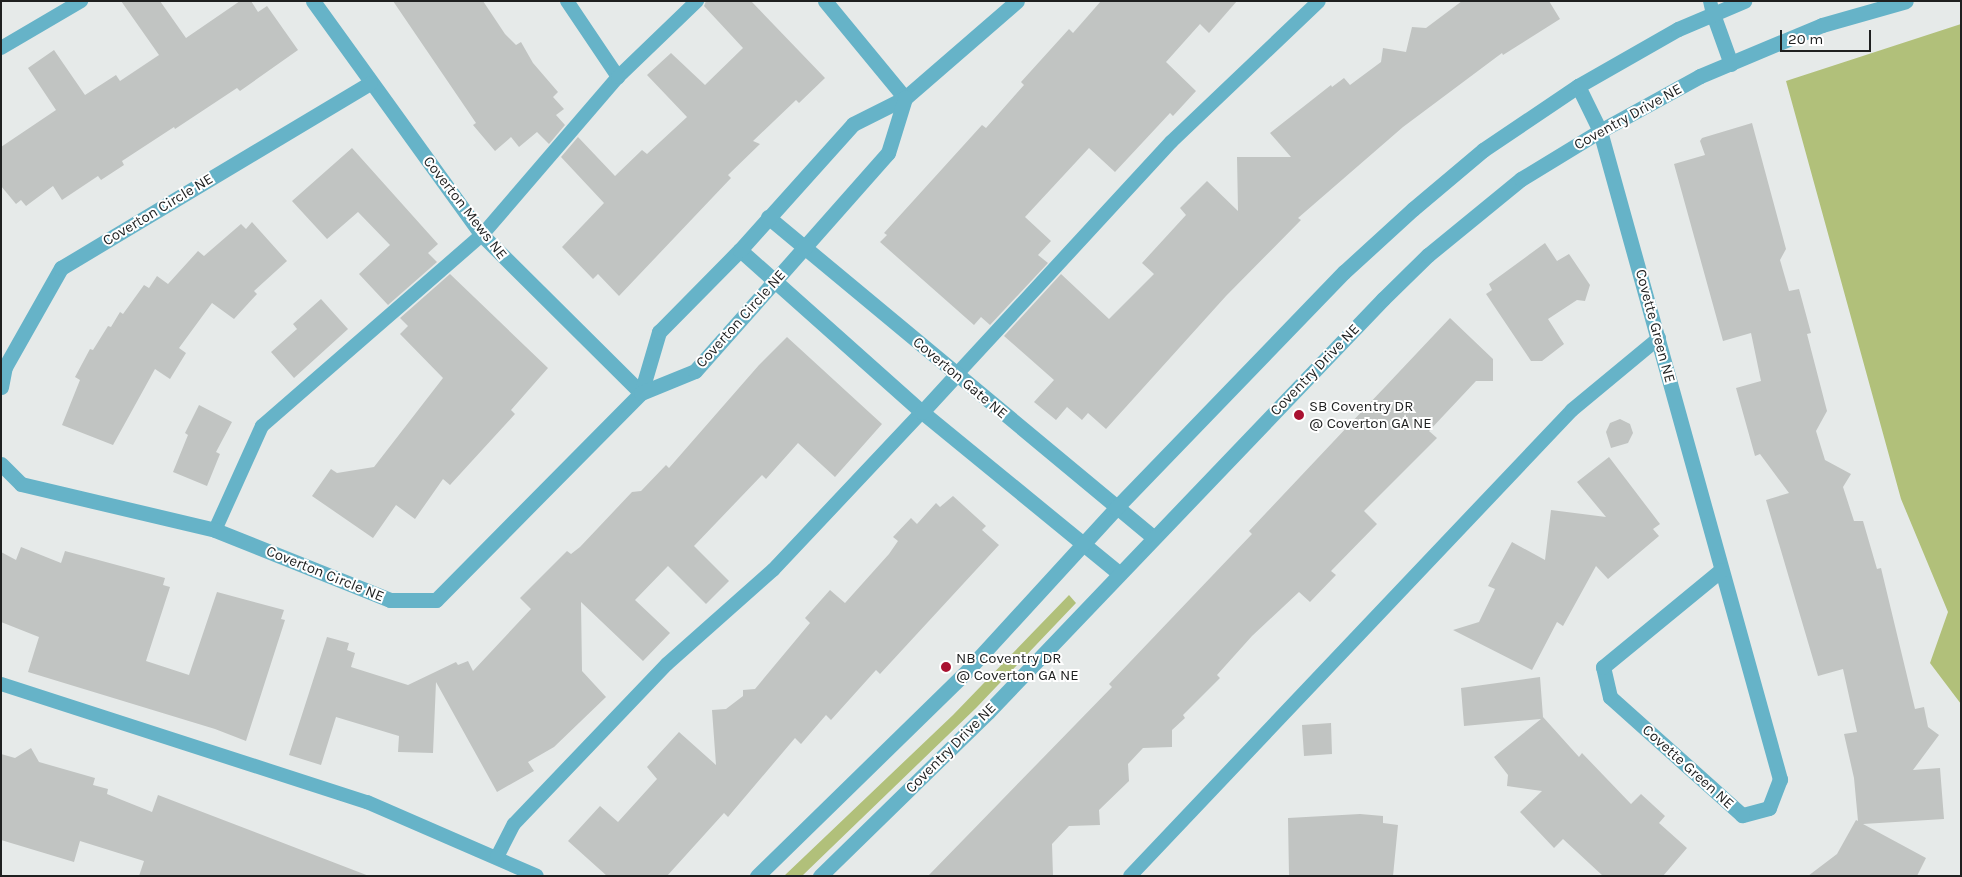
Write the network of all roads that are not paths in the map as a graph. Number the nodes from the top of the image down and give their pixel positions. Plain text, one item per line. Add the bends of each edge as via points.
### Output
1 (81, 1) edge
2 (313, 1) edge
3 (567, 1) edge
4 (698, 1) edge
5 (825, 1) edge
6 (1017, 1) edge
7 (1318, 1) edge
8 (1744, 1) edge
9 (1906, 1) edge
10 (1712, 8) edge
11 (1, 48) edge
12 (1731, 64) junction
13 (618, 77) junction
14 (370, 83) junction
15 (1578, 86) junction
16 (905, 98) junction
17 (1600, 131) junction
18 (768, 217) junction
19 (482, 235) junction
20 (806, 247) junction
21 (740, 250) junction
22 (775, 281) junction
23 (1659, 338) junction
24 (956, 375) junction
25 (1, 387) edge
26 (641, 393) junction
27 (922, 412) junction
28 (1, 464) edge
29 (1116, 508) junction
30 (215, 530) junction
31 (1153, 537) junction
32 (1083, 545) junction
33 (1721, 570) junction
34 (1119, 573) junction
35 (1, 684) edge
36 (497, 857) junction
37 (537, 876) edge
38 (757, 876) edge
39 (820, 876) edge
40 (1130, 876) edge

1 - 11 lane
2 - 14 street, Coverton Mews NE
3 - 13 lane
4 - 13 lane
5 - 16 street
6 - 16 street, Coverton Circle NE
7 - 24 lane via 1171,142
8 - 10 street
9 - 12 street, Coventry Drive NE via 1822,25
10 - 12 street
10 - 15 street
12 - 17 street, Coventry Drive NE via 1700,76
13 - 19 lane
14 - 19 street, Coverton Mews NE
14 - 25 street, Coverton Circle NE via 61,268 6,367
15 - 17 street, Covette Green NE
15 - 29 street via 1483,150 1378,240
16 - 18 street, Coverton Circle NE via 853,124
16 - 20 street, Coverton Circle NE via 888,153
17 - 23 street, Covette Green NE
17 - 31 street, Coventry Drive NE via 1521,179 1428,255
18 - 20 street, Coverton Gate NE
18 - 21 street, Coverton Circle NE
19 - 26 street, Coverton Mews NE
19 - 30 lane via 262,426
20 - 22 street, Coverton Circle NE
20 - 24 street, Coverton Gate NE
21 - 22 street
21 - 26 street, Coverton Circle NE via 659,332
22 - 26 street, Coverton Circle NE via 695,371
22 - 27 street
23 - 33 street, Covette Green NE
23 - 40 lane via 1572,410
24 - 27 street
24 - 29 street, Coverton Gate NE
26 - 30 street, Coverton Circle NE via 436,600 390,600
27 - 32 street
27 - 36 lane via 773,570 668,664 519,818
28 - 30 street, Coverton Circle NE via 21,484
29 - 31 street, Coverton Gate NE
29 - 32 street
31 - 34 street, Coventry Drive NE
32 - 34 street
32 - 38 street via 964,674
33 - 33 street, Covette Green NE via 1603,667 1610,697 1742,815 1769,808 1780,778
34 - 39 street, Coventry Drive NE via 988,712
35 - 36 lane via 367,802
36 - 37 lane

